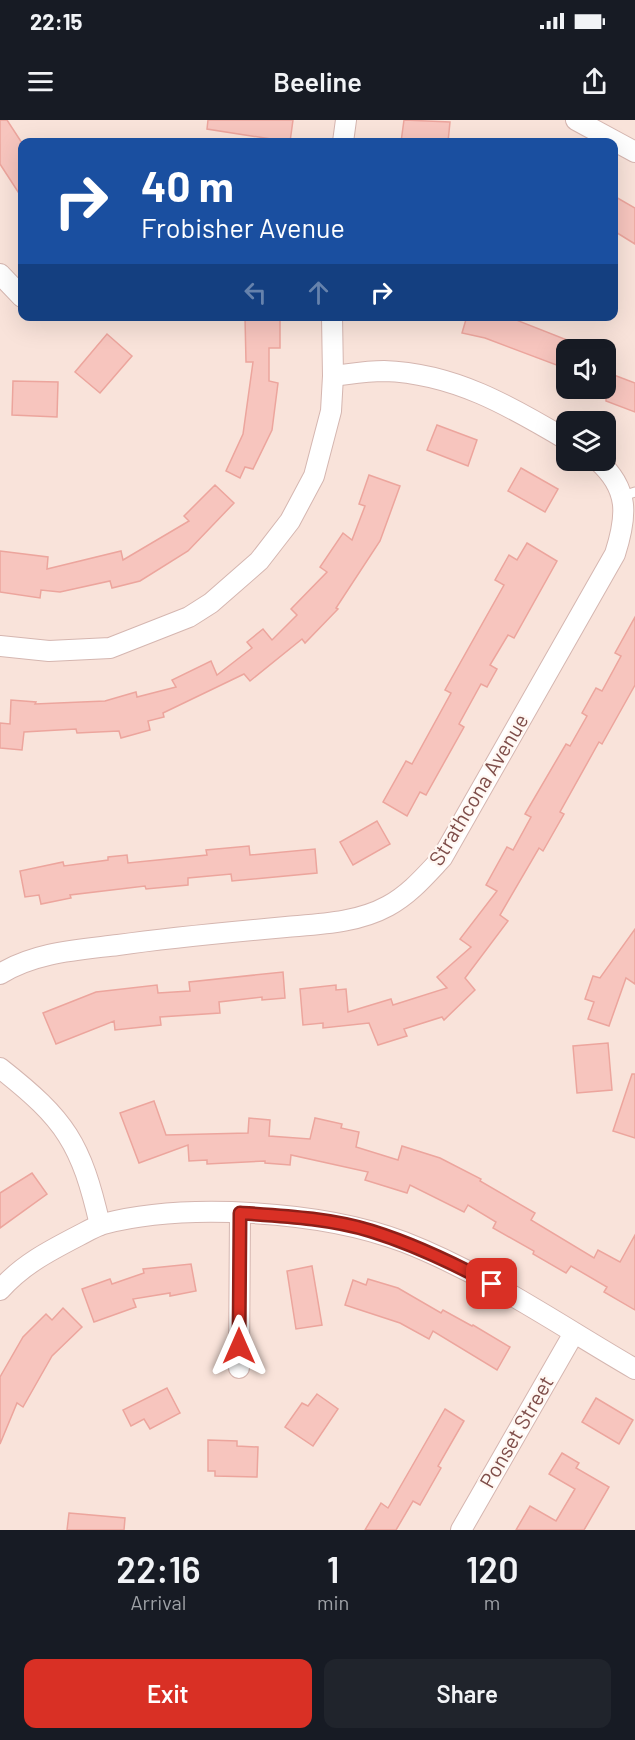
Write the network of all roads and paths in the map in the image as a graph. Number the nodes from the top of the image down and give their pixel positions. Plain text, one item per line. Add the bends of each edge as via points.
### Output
1 (346, 120) edge
2 (576, 120) edge
3 (344, 138) edge
4 (609, 138) edge
5 (618, 143) edge
6 (635, 152) edge
7 (0, 274) edge
8 (18, 293) edge
9 (332, 321) edge
10 (333, 376) junction
11 (556, 434) edge
12 (609, 471) edge
13 (629, 494) edge
14 (0, 646) edge
15 (0, 974) edge
16 (0, 1068) edge
17 (240, 1213) junction
18 (100, 1225) junction
19 (0, 1290) edge
20 (574, 1333) junction
21 (239, 1368) dead end
22 (635, 1369) edge
23 (460, 1530) edge

1 - 3 street
2 - 4 street
5 - 6 street
7 - 8 street
9 - 10 street
10 - 11 street via 384,371 451,381 483,393
10 - 14 street via 331,411 314,476 290,520 259,561 211,603 163,629 110,648 49,651
12 - 13 street
13 - 15 street, Strathcona Avenue via 615,554 442,858 408,894 364,917 56,953 16,964
16 - 18 street via 52,1112 73,1141 92,1187
17 - 18 street via 138,1218
17 - 20 street via 337,1224 404,1242 454,1264
17 - 21 street
18 - 19 street via 47,1252 15,1274
20 - 22 street
20 - 23 street, Ponset Street

